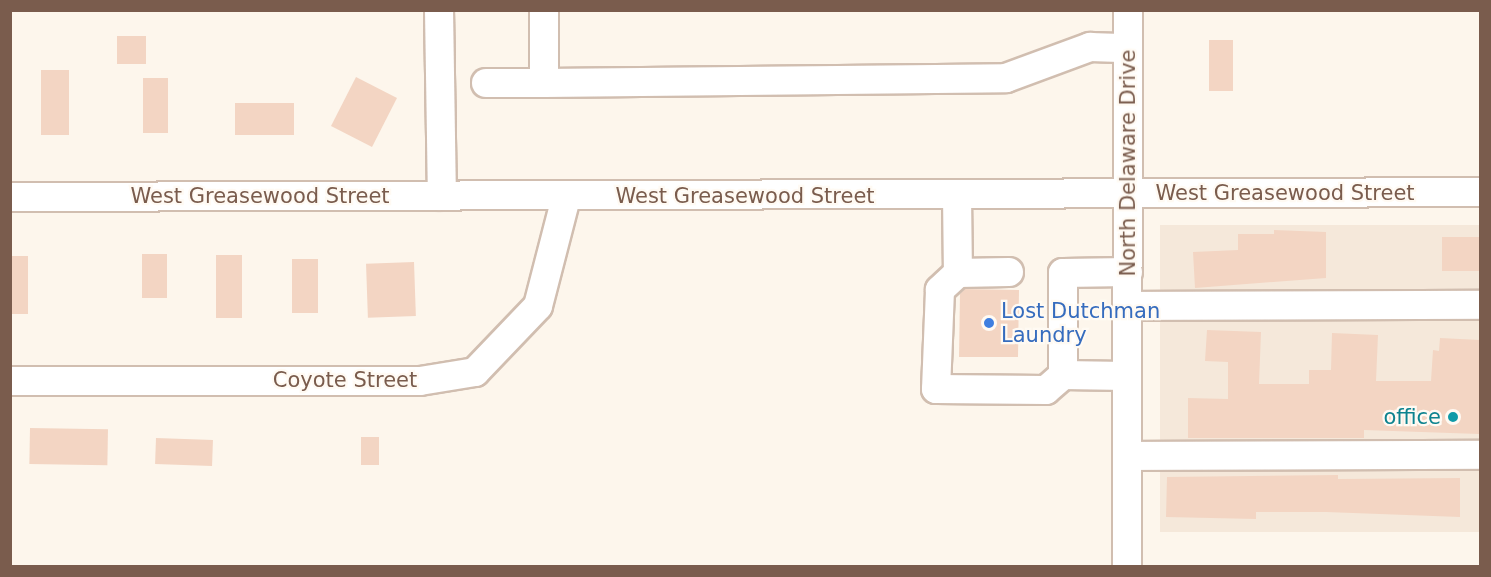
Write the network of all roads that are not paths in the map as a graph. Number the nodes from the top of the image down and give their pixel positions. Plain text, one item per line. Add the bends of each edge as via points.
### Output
1 (439, 10) edge
2 (544, 10) edge
3 (1128, 10) edge
4 (1128, 48) junction
5 (544, 82) junction
6 (486, 83) dead end
7 (1480, 192) edge
8 (1127, 194) junction
9 (957, 195) junction
10 (442, 196) junction
11 (10, 197) edge
12 (566, 198) junction
13 (1009, 272) dead end
14 (1128, 272) junction
15 (958, 273) junction
16 (1480, 305) edge
17 (1127, 306) junction
18 (1063, 375) junction
19 (1126, 376) junction
20 (10, 381) edge
21 (1480, 455) edge
22 (1127, 456) junction
23 (1127, 567) edge

1 - 10 street
2 - 5 street
3 - 4 street, North Delaware Drive
4 - 5 street via 1090,47 1006,78
4 - 8 street, North Delaware Drive
5 - 6 street
7 - 8 street, West Greasewood Street
8 - 9 street, West Greasewood Street
8 - 14 street, North Delaware Drive
9 - 12 street, West Greasewood Street
9 - 15 street
10 - 11 street, West Greasewood Street
10 - 12 street, West Greasewood Street
12 - 20 street, Coyote Street via 538,306 475,372 420,381
13 - 15 street
14 - 17 street, North Delaware Drive
14 - 18 street via 1063,273
15 - 18 street via 940,290 936,389 1046,390
16 - 17 street
17 - 19 street, North Delaware Drive
18 - 19 street
19 - 22 street, North Delaware Drive
21 - 22 street
22 - 23 street, North Delaware Drive

